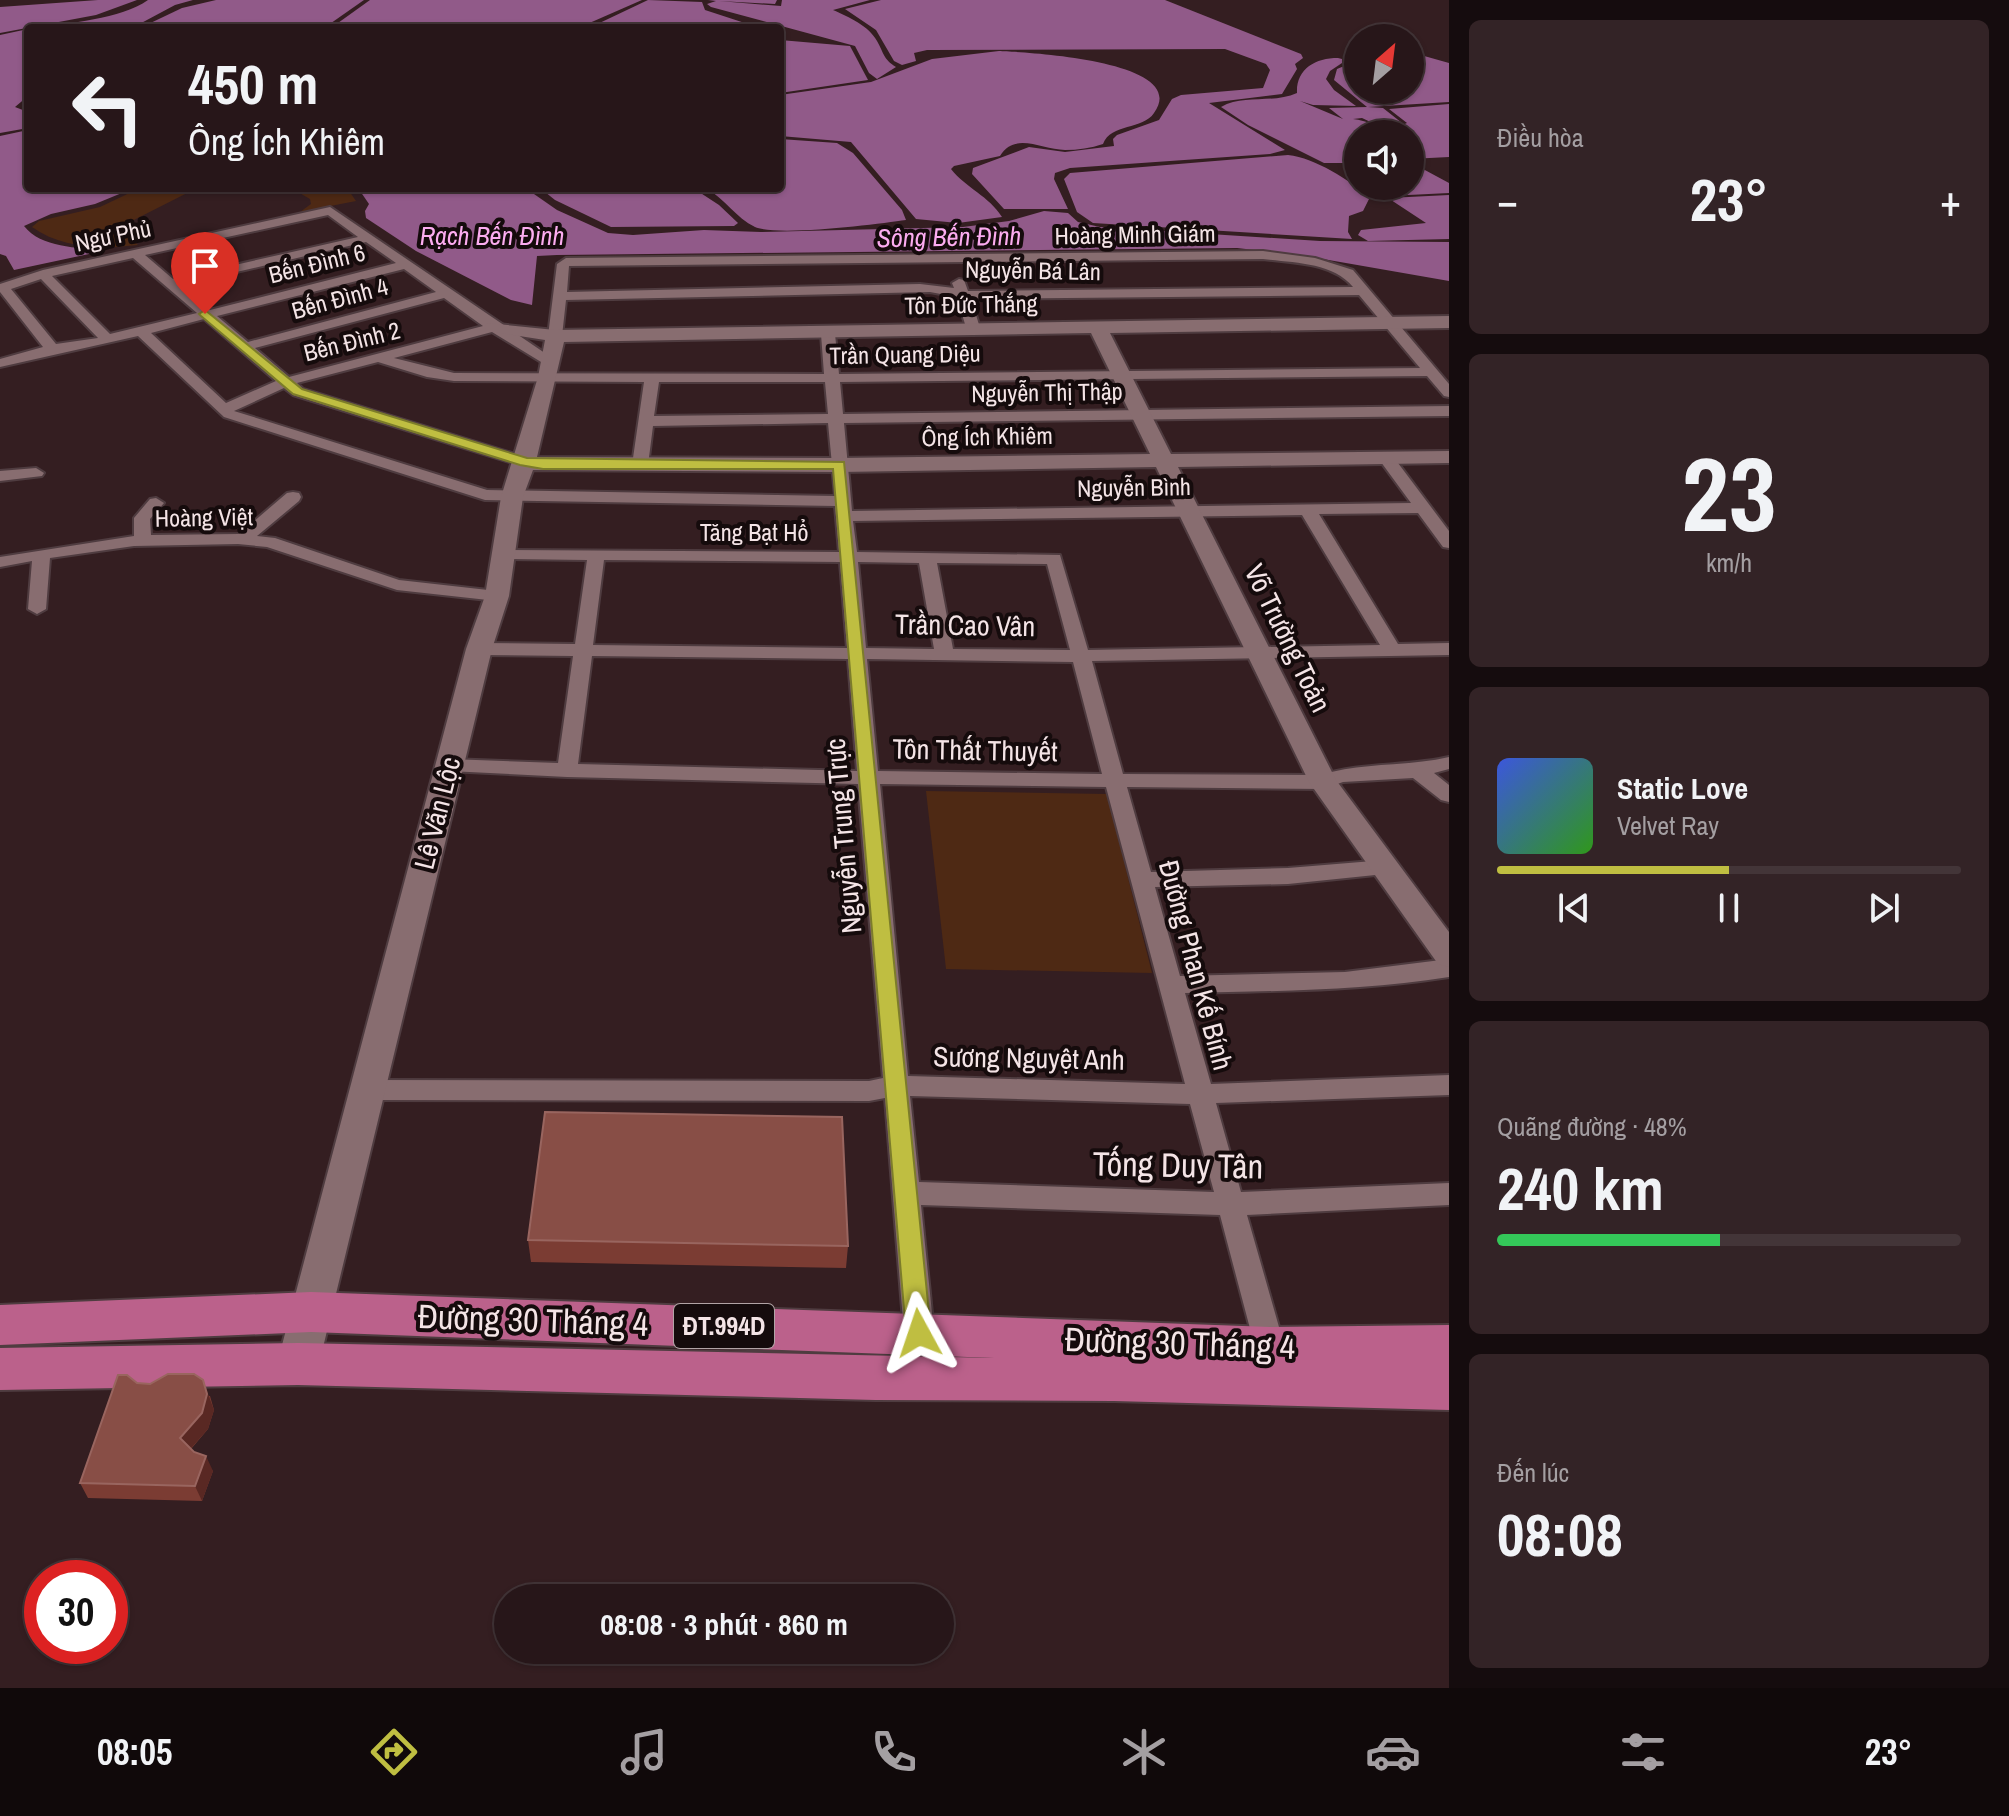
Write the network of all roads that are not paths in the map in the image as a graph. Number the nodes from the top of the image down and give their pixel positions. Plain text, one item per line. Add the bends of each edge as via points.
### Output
1 (330, 211) joint
2 (287, 220) junction
3 (351, 226) junction
4 (368, 238) junction
5 (136, 254) junction
6 (950, 259) junction
7 (566, 262) joint
8 (405, 265) junction
9 (43, 274) junction
10 (172, 283) junction
11 (2, 291) edge
12 (1363, 291) junction
13 (447, 293) junction
14 (964, 295) junction
15 (561, 296) junction
16 (205, 314) junction
17 (1449, 322) edge
18 (1392, 323) junction
19 (494, 327) junction
20 (1099, 330) junction
21 (141, 331) junction
22 (974, 331) junction
23 (828, 334) junction
24 (106, 338) junction
25 (244, 347) junction
26 (52, 349) junction
27 (381, 358) junction
28 (551, 358) junction
29 (0, 363) edge
30 (1432, 372) junction
31 (1124, 375) junction
32 (652, 378) junction
33 (832, 378) junction
34 (285, 382) junction
35 (1449, 393) edge
36 (223, 410) junction
37 (1449, 411) edge
38 (1143, 415) junction
39 (835, 420) junction
40 (646, 421) junction
41 (1449, 457) edge
42 (1386, 458) junction
43 (1164, 461) junction
44 (525, 462) junction
45 (640, 465) junction
46 (839, 465) junction
47 (36, 473) dead end
48 (0, 476) edge
49 (293, 497) dead end
50 (512, 497) junction
51 (156, 503) dead end
52 (844, 508) junction
53 (1423, 508) junction
54 (1308, 510) junction
55 (1190, 512) junction
56 (244, 538) junction
57 (143, 543) junction
58 (1449, 543) edge
59 (503, 554) junction
60 (41, 555) junction
61 (596, 556) junction
62 (848, 557) junction
63 (927, 558) junction
64 (1054, 559) joint
65 (0, 562) edge
66 (497, 596) junction
67 (37, 609) dead end
68 (479, 649) junction
69 (1449, 649) edge
70 (581, 651) junction
71 (857, 651) junction
72 (1393, 651) junction
73 (944, 653) junction
74 (1259, 655) junction
75 (1080, 656) junction
76 (1449, 763) edge
77 (449, 765) junction
78 (567, 771) junction
79 (1418, 771) junction
80 (868, 776) junction
81 (1115, 781) junction
82 (1323, 782) junction
83 (1449, 795) edge
84 (1385, 867) junction
85 (1142, 880) junction
86 (1449, 956) edge
87 (1449, 968) edge
88 (1171, 985) junction
89 (1449, 1085) edge
90 (896, 1086) junction
91 (367, 1090) junction
92 (1200, 1094) junction
93 (906, 1193) junction
94 (1449, 1194) edge
95 (1231, 1204) junction
96 (311, 1312) junction
97 (603, 1322) junction
98 (0, 1325) edge
99 (919, 1333) junction
100 (1449, 1346) edge
101 (298, 1364) junction
102 (1276, 1368) junction
103 (0, 1369) edge
104 (598, 1372) junction
105 (1449, 1388) edge

1 - 2 street, Ngư Phủ
1 - 3 street, Tôn Đức Thắng
2 - 3 street
2 - 5 street, Ngư Phủ
3 - 4 street, Tôn Đức Thắng
4 - 8 street, Tôn Đức Thắng
4 - 10 street
5 - 9 street, Ngư Phủ
5 - 10 street
6 - 7 street, Hoàng Minh Giám
6 - 12 street, Hoàng Minh Giám via 1273,256 1343,270
6 - 14 street
7 - 15 street, Lê Văn Lộc
8 - 13 street, Tôn Đức Thắng
8 - 16 street, Bến Đình 6
9 - 11 street, Ngư Phủ via 11,282
9 - 24 street
10 - 16 street
11 - 26 street
12 - 14 street, Nguyễn Bá Lân
12 - 18 street, Hoàng Minh Giám
13 - 19 street, Tôn Đức Thắng
13 - 25 street, Bến Đình 4
14 - 15 street, Nguyễn Bá Lân via 915,286
14 - 22 street
15 - 28 street, Lê Văn Lộc
16 - 21 street, Bến Đình 6
16 - 25 street
17 - 18 street, Tôn Đức Thắng
18 - 20 street, Tôn Đức Thắng
18 - 30 street, Hoàng Minh Giám
19 - 27 street, Bến Đình 2
19 - 28 street, Tôn Đức Thắng
20 - 22 street, Tôn Đức Thắng
20 - 31 street, Võ Trường Toản
21 - 24 street, Bến Đình 6
21 - 36 street
22 - 23 street, Tôn Đức Thắng
23 - 28 street, Tôn Đức Thắng
23 - 33 street, Nguyễn Trung Trực
24 - 26 street, Bến Đình 6
25 - 34 street
26 - 29 street, Bến Đình 6
27 - 28 street, Trần Quang Diệu via 448,376
27 - 34 street, Bến Đình 2
28 - 32 street, Trần Quang Diệu
28 - 44 street, Lê Văn Lộc
30 - 31 street, Trần Quang Diệu
30 - 35 street, Hoàng Minh Giám
31 - 33 street, Trần Quang Diệu
31 - 38 street, Võ Trường Toản
32 - 33 street, Trần Quang Diệu
32 - 40 street
33 - 39 street, Nguyễn Trung Trực
34 - 36 street, Bến Đình 2
34 - 44 street via 298,392
36 - 50 street, Nguyễn Bình via 485,495
37 - 38 street, Nguyễn Thị Thập
38 - 39 street, Nguyễn Thị Thập
38 - 43 street, Võ Trường Toản
39 - 40 street, Nguyễn Thị Thập
39 - 46 street, Nguyễn Trung Trực
40 - 45 street
41 - 42 street, Ông Ích Khiêm
42 - 43 street, Ông Ích Khiêm
42 - 53 street
43 - 46 street, Ông Ích Khiêm
43 - 55 street, Võ Trường Toản
44 - 45 street, Ông Ích Khiêm
44 - 50 street, Lê Văn Lộc
45 - 46 street, Ông Ích Khiêm
46 - 52 street, Nguyễn Trung Trực
47 - 48 street
49 - 56 street
50 - 52 street, Nguyễn Bình
50 - 59 street, Lê Văn Lộc
51 - 57 street via 142,518
52 - 55 street, Nguyễn Bình
52 - 62 street, Nguyễn Trung Trực
53 - 54 street, Nguyễn Bình
53 - 58 street
54 - 55 street, Nguyễn Bình
54 - 72 street
55 - 74 street, Võ Trường Toản
56 - 57 street, Hoàng Việt
56 - 66 street, Hoàng Việt via 405,587
57 - 60 street, Hoàng Việt
59 - 61 street, Tăng Bạt Hổ
59 - 66 street, Lê Văn Lộc
60 - 65 street, Hoàng Việt
60 - 67 street
61 - 62 street, Tăng Bạt Hổ
61 - 70 street
62 - 63 street, Tăng Bạt Hổ
62 - 71 street, Nguyễn Trung Trực
63 - 64 street, Tăng Bạt Hổ
63 - 73 street
64 - 75 street, Đường Phan Kế Bính
66 - 68 street, Lê Văn Lộc
68 - 70 street, Trần Cao Vân
68 - 77 street, Lê Văn Lộc
69 - 72 street, Trần Cao Vân
70 - 71 street, Trần Cao Vân
70 - 78 street
71 - 73 street, Trần Cao Vân
71 - 80 street, Nguyễn Trung Trực
72 - 74 street, Trần Cao Vân
73 - 75 street, Trần Cao Vân
74 - 75 street, Trần Cao Vân
74 - 82 street, Võ Trường Toản
75 - 81 street, Đường Phan Kế Bính
76 - 79 street, Tôn Thất Thuyết
77 - 78 street, Tôn Thất Thuyết
77 - 91 street, Lê Văn Lộc
78 - 80 street, Tôn Thất Thuyết
79 - 82 street, Tôn Thất Thuyết
79 - 83 street
80 - 81 street, Tôn Thất Thuyết
80 - 90 street, Nguyễn Trung Trực
81 - 82 street, Tôn Thất Thuyết
81 - 85 street, Đường Phan Kế Bính
82 - 84 street, Võ Trường Toản
84 - 85 street
84 - 86 street, Võ Trường Toản
85 - 88 street, Đường Phan Kế Bính
87 - 88 street via 1405,977
88 - 92 street, Đường Phan Kế Bính
89 - 92 street, Sương Nguyệt Anh
90 - 91 street, Sương Nguyệt Anh via 869,1091
90 - 92 street, Sương Nguyệt Anh
90 - 93 street, Nguyễn Trung Trực
91 - 96 street, Lê Văn Lộc
92 - 95 street, Đường Phan Kế Bính
93 - 95 street, Tống Duy Tân
93 - 99 street, Nguyễn Trung Trực
94 - 95 street, Tống Duy Tân
95 - 102 street, Đường Phan Kế Bính
96 - 97 main road, Đường 30 Tháng 4 / ĐT.994D
96 - 98 main road, Đường 30 Tháng 4 / ĐT.994D
96 - 101 street, Lê Văn Lộc
97 - 99 main road, Đường 30 Tháng 4 / ĐT.994D
97 - 104 main road
99 - 102 main road, Đường 30 Tháng 4 / ĐT.994D
100 - 102 main road, Đường 30 Tháng 4 / ĐT.994D
101 - 103 main road, Đường 30 Tháng 4 / ĐT.994D
101 - 104 main road, Đường 30 Tháng 4 / ĐT.994D
102 - 104 main road, Đường 30 Tháng 4 / ĐT.994D via 1114,1380
102 - 105 main road, Đường 30 Tháng 4 / ĐT.994D

